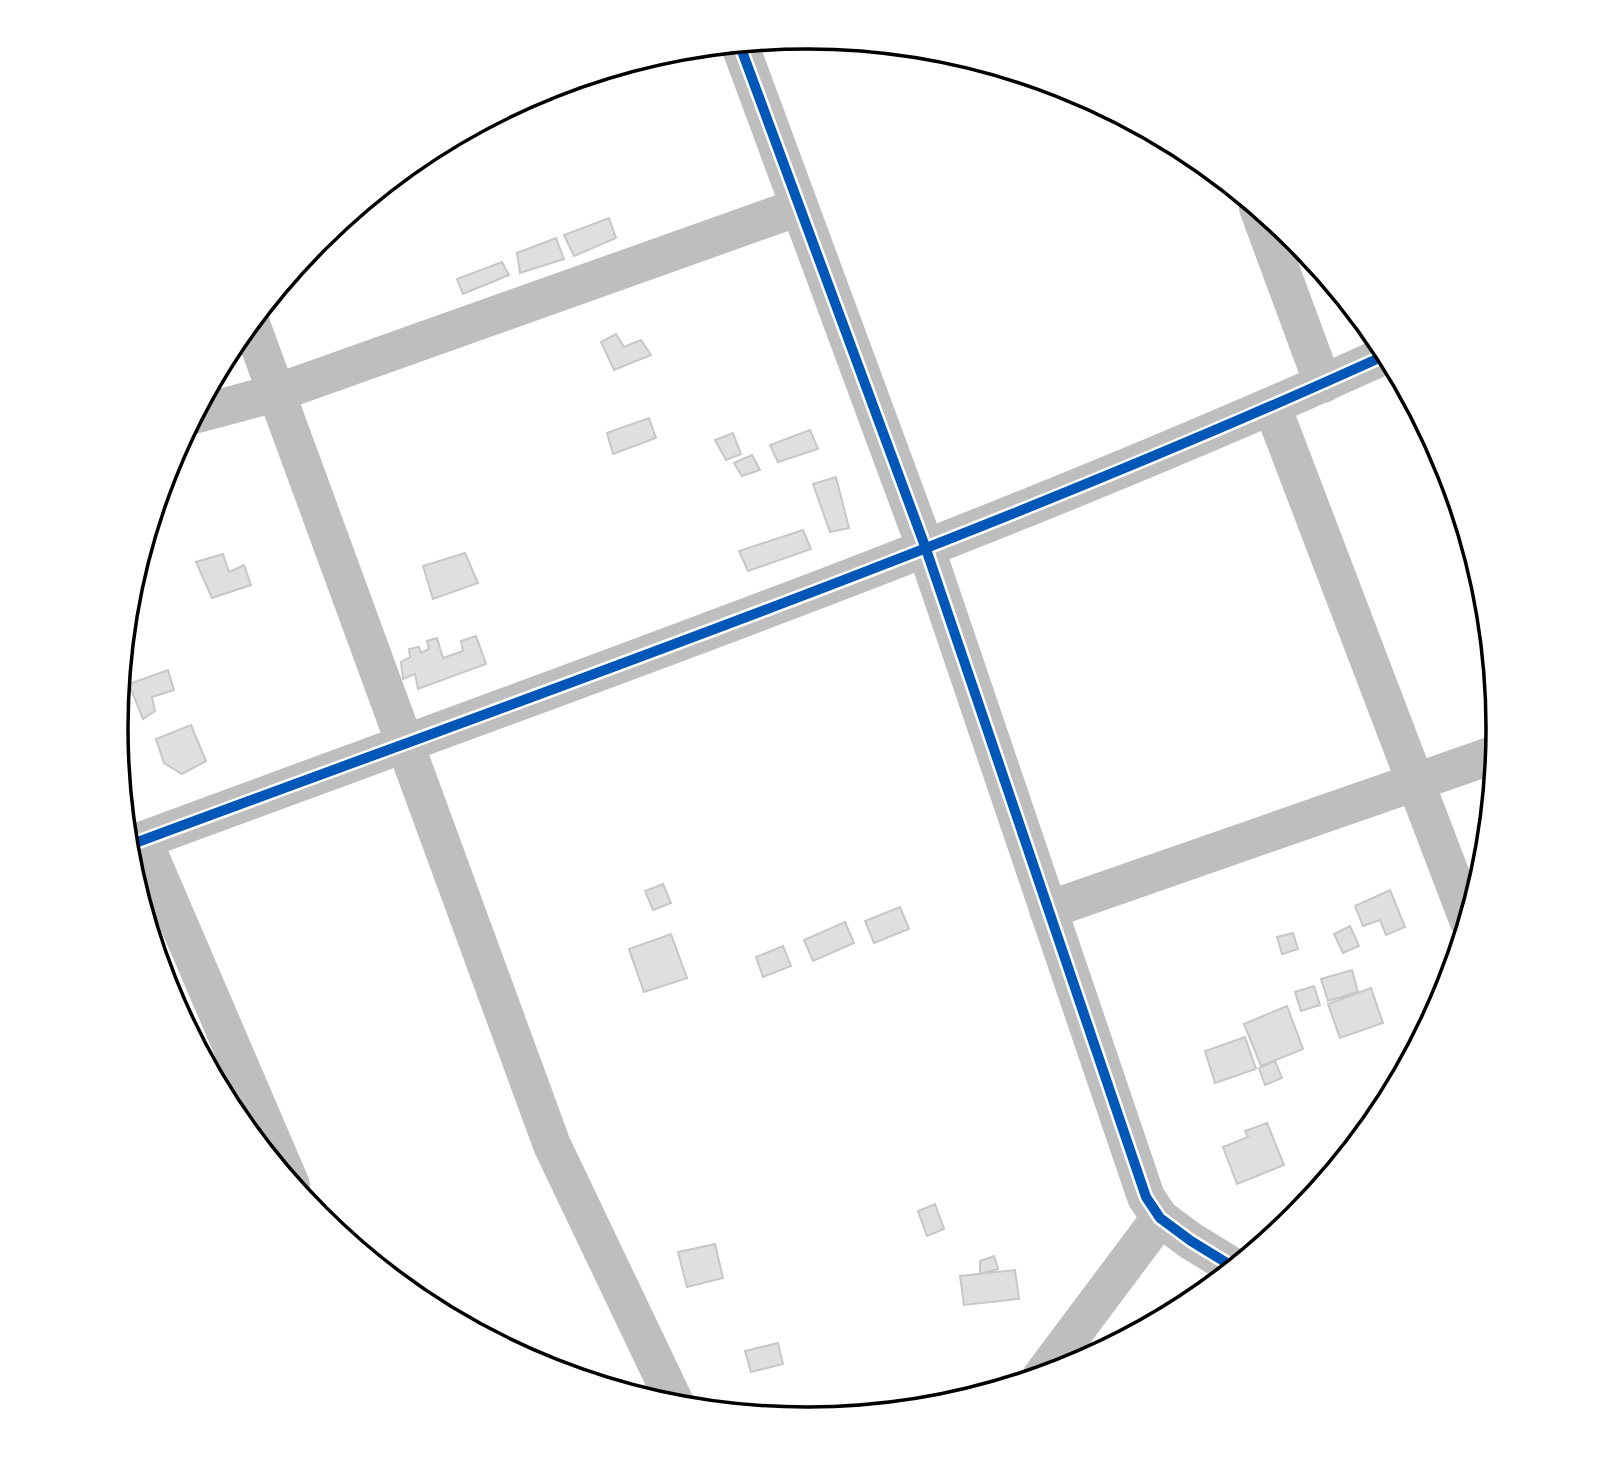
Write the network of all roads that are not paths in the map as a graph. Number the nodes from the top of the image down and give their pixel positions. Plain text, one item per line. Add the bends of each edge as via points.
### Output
1 (742, 52) edge
2 (799, 207) junction
3 (1265, 228) edge
4 (255, 334) edge
5 (1377, 360) edge
6 (1323, 384) junction
7 (276, 393) junction
8 (1272, 406) junction
9 (207, 412) edge
10 (926, 549) junction
11 (403, 743) junction
12 (1485, 758) edge
13 (1416, 782) junction
14 (138, 842) edge
15 (140, 853) edge
16 (1463, 906) edge
17 (1048, 910) junction
18 (276, 1152) edge
19 (1160, 1218) junction
20 (1227, 1263) edge
21 (1053, 1361) edge
22 (670, 1394) edge

1 - 2 street
2 - 7 street
2 - 10 street
3 - 6 street
4 - 7 street
5 - 6 street
6 - 8 street
7 - 9 street
7 - 11 street
8 - 10 street
8 - 13 street
10 - 11 street
10 - 17 street
11 - 14 street
11 - 22 street via 552,1145
12 - 13 street
13 - 16 street
13 - 17 street
15 - 18 street
17 - 19 street via 1146,1197
19 - 20 street
19 - 21 street

